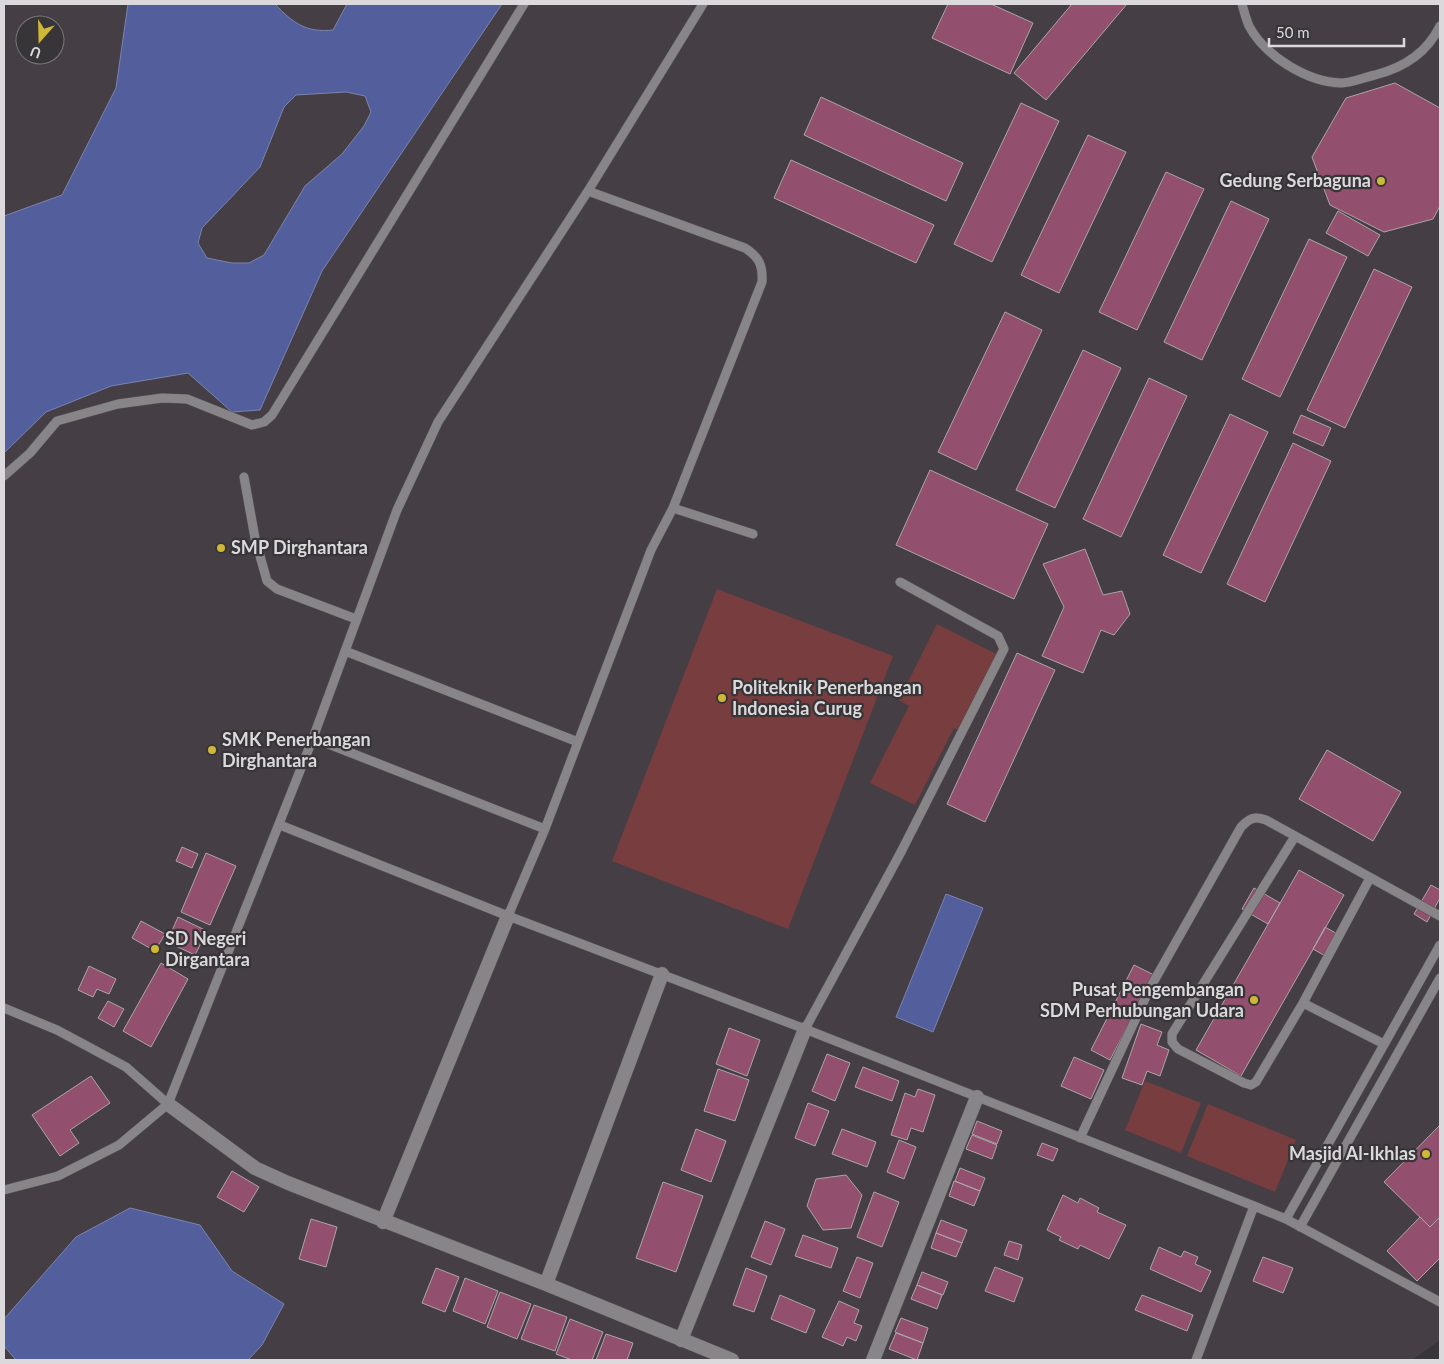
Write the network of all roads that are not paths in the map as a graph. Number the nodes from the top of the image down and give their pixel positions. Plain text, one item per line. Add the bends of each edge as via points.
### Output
1 (524, 4) edge
2 (703, 4) edge
3 (1242, 4) edge
4 (1440, 26) edge
5 (588, 191) junction
6 (4, 476) edge
7 (244, 477) dead end
8 (674, 508) junction
9 (753, 534) dead end
10 (900, 582) dead end
11 (356, 619) junction
12 (345, 651) junction
13 (313, 738) junction
14 (578, 742) junction
15 (280, 824) junction
16 (545, 829) junction
17 (1294, 838) junction
18 (1370, 878) junction
19 (508, 916) junction
20 (1440, 916) edge
21 (1440, 945) edge
22 (662, 974) junction
23 (1422, 977) junction
24 (1439, 984) edge
25 (1303, 1003) junction
26 (4, 1008) edge
27 (804, 1029) junction
28 (1384, 1044) junction
29 (977, 1097) junction
30 (168, 1104) junction
31 (1080, 1138) junction
32 (4, 1190) edge
33 (1254, 1206) junction
34 (1286, 1219) junction
35 (383, 1222) junction
36 (1300, 1227) junction
37 (546, 1284) junction
38 (1440, 1302) edge
39 (681, 1340) junction
40 (732, 1360) edge
41 (873, 1360) edge
42 (1196, 1360) edge

1 - 6 lane via 272,415 264,422 252,425 187,399 162,398 118,404 57,421 30,453
2 - 5 lane
3 - 4 lane via 1250,26 1264,46 1291,66 1342,83 1391,71 1412,59 1431,43
5 - 8 lane via 745,248 758,257 763,271 762,282
5 - 11 lane via 438,422 397,510
7 - 11 lane via 267,581 272,586
8 - 9 lane
8 - 14 lane via 651,550
10 - 27 lane via 998,636 1004,649 901,852
11 - 12 lane
12 - 13 lane
12 - 14 lane
13 - 15 lane
13 - 16 lane
14 - 16 lane
15 - 19 lane
15 - 30 lane
16 - 19 lane
17 - 18 lane
17 - 25 lane via 1172,1034 1172,1042 1178,1049 1251,1085 1256,1082
17 - 31 lane via 1256,817 1249,818 1241,827 1150,988
18 - 20 lane
18 - 25 lane
19 - 22 lane
19 - 35 street
21 - 23 lane
22 - 27 lane
22 - 37 street
23 - 24 lane
23 - 28 lane
24 - 36 lane
25 - 28 lane
26 - 30 lane via 57,1030 126,1067
27 - 29 lane
27 - 39 street
28 - 34 lane
29 - 31 lane
29 - 41 street
30 - 32 lane via 119,1145 58,1176
30 - 35 street via 255,1168
31 - 33 lane
33 - 34 lane
33 - 42 lane
34 - 36 lane
35 - 37 street
36 - 38 lane
37 - 39 street
39 - 40 street

